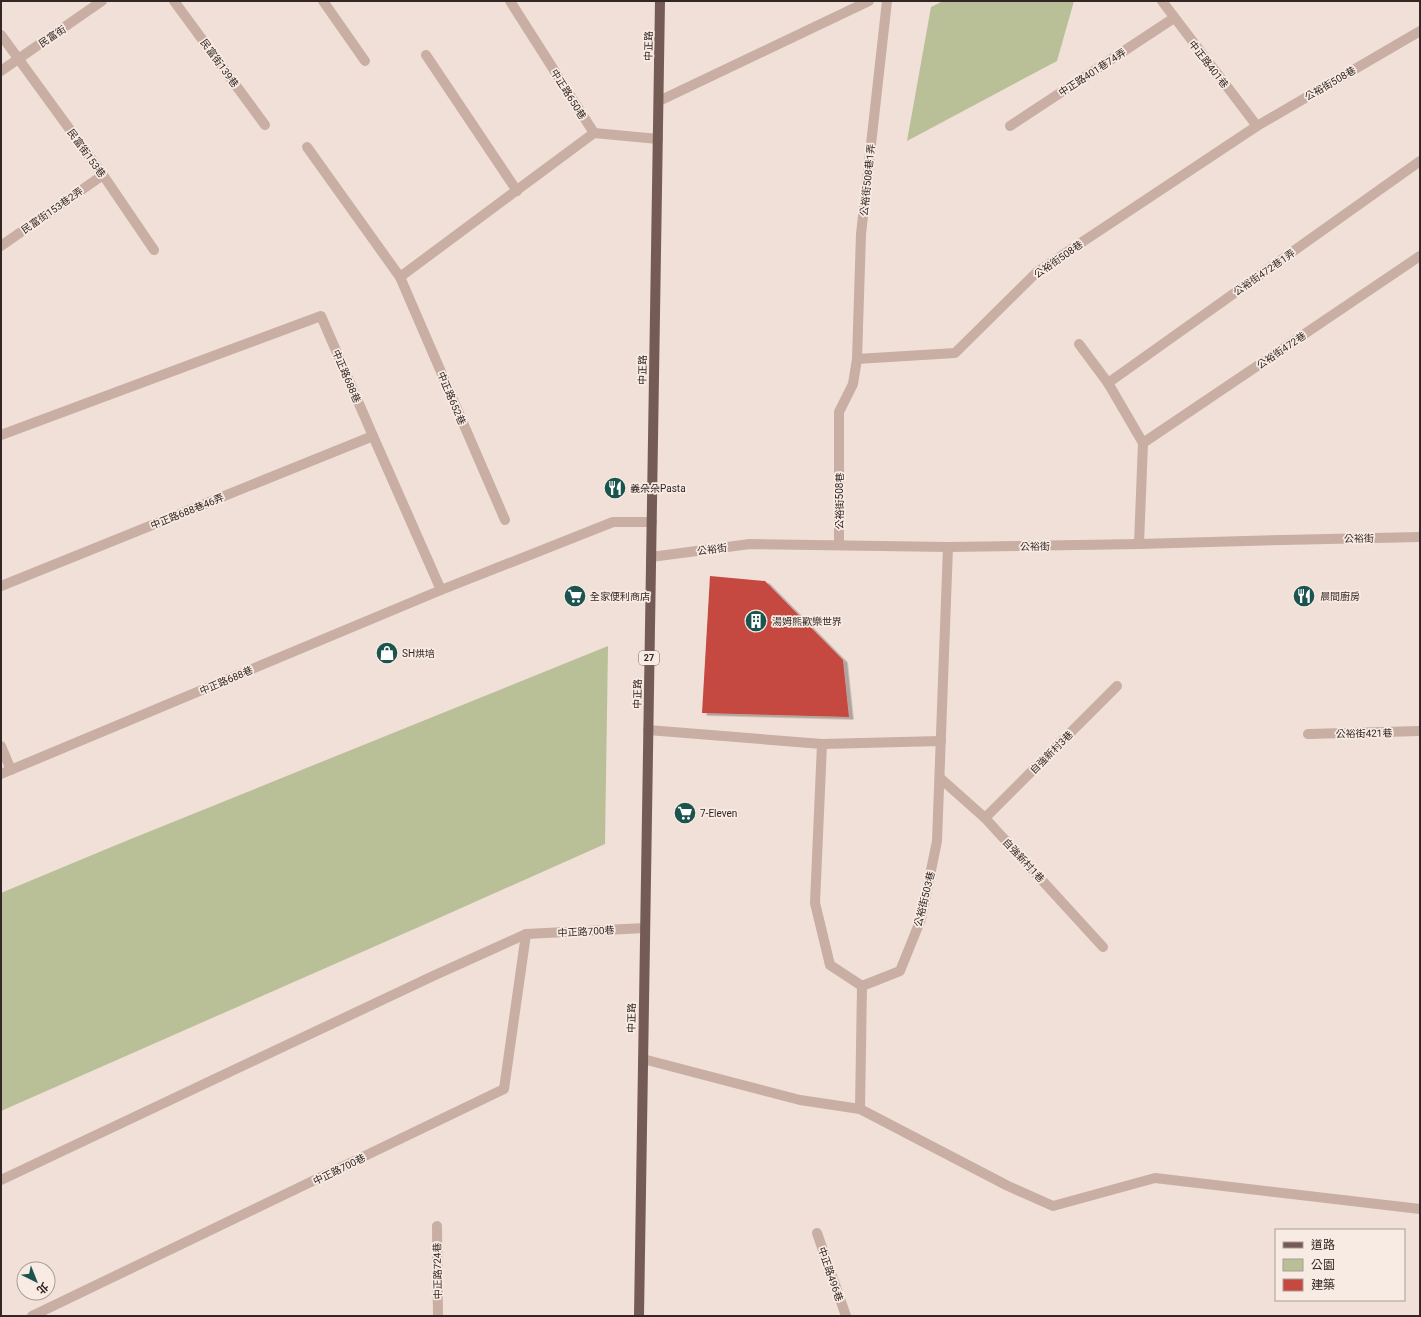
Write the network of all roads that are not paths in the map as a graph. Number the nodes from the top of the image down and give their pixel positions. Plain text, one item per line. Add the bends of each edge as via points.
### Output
1 (102, 1) edge
2 (174, 1) edge
3 (323, 1) edge
4 (510, 1) edge
5 (660, 1) edge
6 (869, 1) edge
7 (887, 1) edge
8 (1162, 1) edge
9 (1174, 18) junction
10 (1420, 31) edge
11 (1, 35) edge
12 (426, 55) dead end
13 (18, 59) junction
14 (364, 62) dead end
15 (1, 71) edge
16 (659, 101) junction
17 (265, 124) dead end
18 (1010, 126) dead end
19 (1257, 126) junction
20 (594, 133) junction
21 (658, 139) junction
22 (307, 146) dead end
23 (1420, 161) edge
24 (103, 174) junction
25 (517, 190) junction
26 (1, 246) edge
27 (154, 250) dead end
28 (1420, 256) edge
29 (400, 277) junction
30 (1079, 344) dead end
31 (857, 359) junction
32 (1108, 383) junction
33 (1, 435) edge
34 (373, 436) junction
35 (1143, 444) junction
36 (504, 520) dead end
37 (652, 522) junction
38 (1420, 537) edge
39 (1139, 544) junction
40 (839, 545) junction
41 (948, 547) junction
42 (651, 557) junction
43 (1, 586) edge
44 (441, 590) junction
45 (1117, 686) dead end
46 (648, 730) junction
47 (1420, 731) edge
48 (1308, 734) dead end
49 (941, 741) junction
50 (822, 744) junction
51 (1, 746) edge
52 (6, 772) edge
53 (940, 778) junction
54 (985, 818) junction
55 (645, 928) junction
56 (526, 934) junction
57 (1103, 947) dead end
58 (862, 986) junction
59 (643, 1059) junction
60 (860, 1108) junction
61 (1, 1180) edge
62 (1420, 1209) edge
63 (436, 1226) dead end
64 (817, 1233) dead end
65 (32, 1316) edge
66 (438, 1316) edge
67 (639, 1316) edge
68 (846, 1316) edge

1 - 13 street, 民富街
2 - 17 street, 民富街139巷
3 - 14 street
4 - 20 street, 中正路650巷
5 - 16 main road, 中正路 / 27
6 - 16 street
7 - 31 street, 公裕街508巷1弄 via 861,234
8 - 9 street, 中正路401巷
9 - 18 street, 中正路401巷74弄
9 - 19 street, 中正路401巷
10 - 19 street, 公裕街508巷
11 - 13 street, 民富街153巷
12 - 25 street
13 - 15 street, 民富街
13 - 24 street, 民富街153巷
16 - 21 main road, 中正路 / 27
19 - 31 street, 公裕街508巷 via 1037,272 955,353
20 - 21 street
20 - 25 street
21 - 37 main road, 中正路 / 27
22 - 29 street, 中正路652巷
23 - 32 street, 公裕街472巷1弄
24 - 26 street, 民富街153巷2弄
24 - 27 street, 民富街153巷
25 - 29 street
28 - 35 street, 公裕街472巷
29 - 36 street, 中正路652巷
30 - 32 street
31 - 40 street, 公裕街508巷 via 853,384 839,412
32 - 35 street
33 - 34 street, 中正路688巷 via 321,316
34 - 43 street, 中正路688巷46弄
34 - 44 street, 中正路688巷
35 - 39 street
37 - 42 main road, 中正路 / 27
37 - 44 street, 中正路688巷 via 613,522
38 - 39 street, 公裕街
39 - 41 street, 公裕街
40 - 41 street, 公裕街
40 - 42 street, 公裕街 via 750,544
41 - 49 street, 公裕街503巷
42 - 46 main road, 中正路 / 27
44 - 52 street, 中正路688巷
45 - 54 street, 自強新村3巷
46 - 50 street
46 - 55 main road, 中正路 / 27
47 - 48 street, 公裕街421巷
49 - 50 street
49 - 53 street, 公裕街503巷
50 - 58 street via 814,903 830,965
51 - 52 street, 中正路688巷
53 - 54 street, 自強新村1巷
53 - 58 street, 公裕街503巷 via 937,841 921,919 900,971
54 - 57 street, 自強新村1巷
55 - 56 street, 中正路700巷
55 - 59 main road, 中正路 / 27
56 - 61 street, 中正路700巷
56 - 65 street, 中正路700巷 via 504,1089
58 - 60 street
59 - 60 street via 800,1100
59 - 67 main road, 中正路 / 27
60 - 62 street via 1008,1186 1053,1206 1154,1178
63 - 66 street, 中正路724巷
64 - 68 street, 中正路496巷

